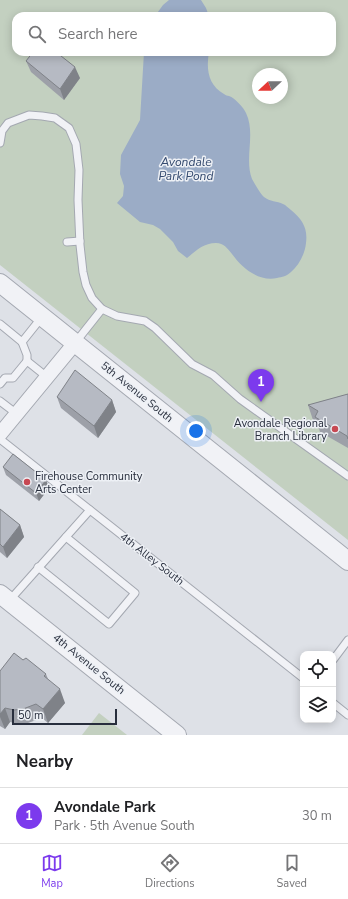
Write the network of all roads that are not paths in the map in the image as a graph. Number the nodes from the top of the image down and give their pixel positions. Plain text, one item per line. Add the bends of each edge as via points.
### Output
1 (0, 143) edge
2 (80, 241) junction
3 (67, 242) dead end
4 (0, 283) edge
5 (102, 309) junction
6 (42, 317) junction
7 (0, 324) edge
8 (22, 342) junction
9 (75, 342) junction
10 (27, 361) junction
11 (47, 377) junction
12 (0, 384) edge
13 (0, 401) edge
14 (16, 414) junction
15 (0, 434) edge
16 (0, 439) edge
17 (348, 476) edge
18 (90, 510) junction
19 (66, 537) junction
20 (348, 561) edge
21 (38, 567) junction
22 (4, 597) edge
23 (348, 640) edge
24 (336, 656) edge
25 (300, 676) edge
26 (336, 705) edge
27 (348, 715) edge
28 (177, 735) edge

1 - 2 lane via 2,131 8,123 29,115 55,118 69,128 76,144 78,163
2 - 3 lane
2 - 5 lane via 86,286
4 - 6 street, 5th Avenue South
5 - 9 lane
5 - 17 lane via 117,316 145,321 192,364 213,375 240,399
6 - 8 lane
6 - 9 street, 5th Avenue South
7 - 8 lane
8 - 10 lane
9 - 11 street
9 - 20 street, 5th Avenue South
10 - 11 lane
10 - 12 lane via 13,378 5,378
11 - 14 street
13 - 14 lane
14 - 15 street
16 - 18 lane, 4th Alley South
18 - 19 lane
18 - 25 lane, 4th Alley South
19 - 21 lane
19 - 21 lane via 135,593 109,624
21 - 22 lane
22 - 28 street, 4th Avenue South
23 - 24 lane
26 - 27 lane

